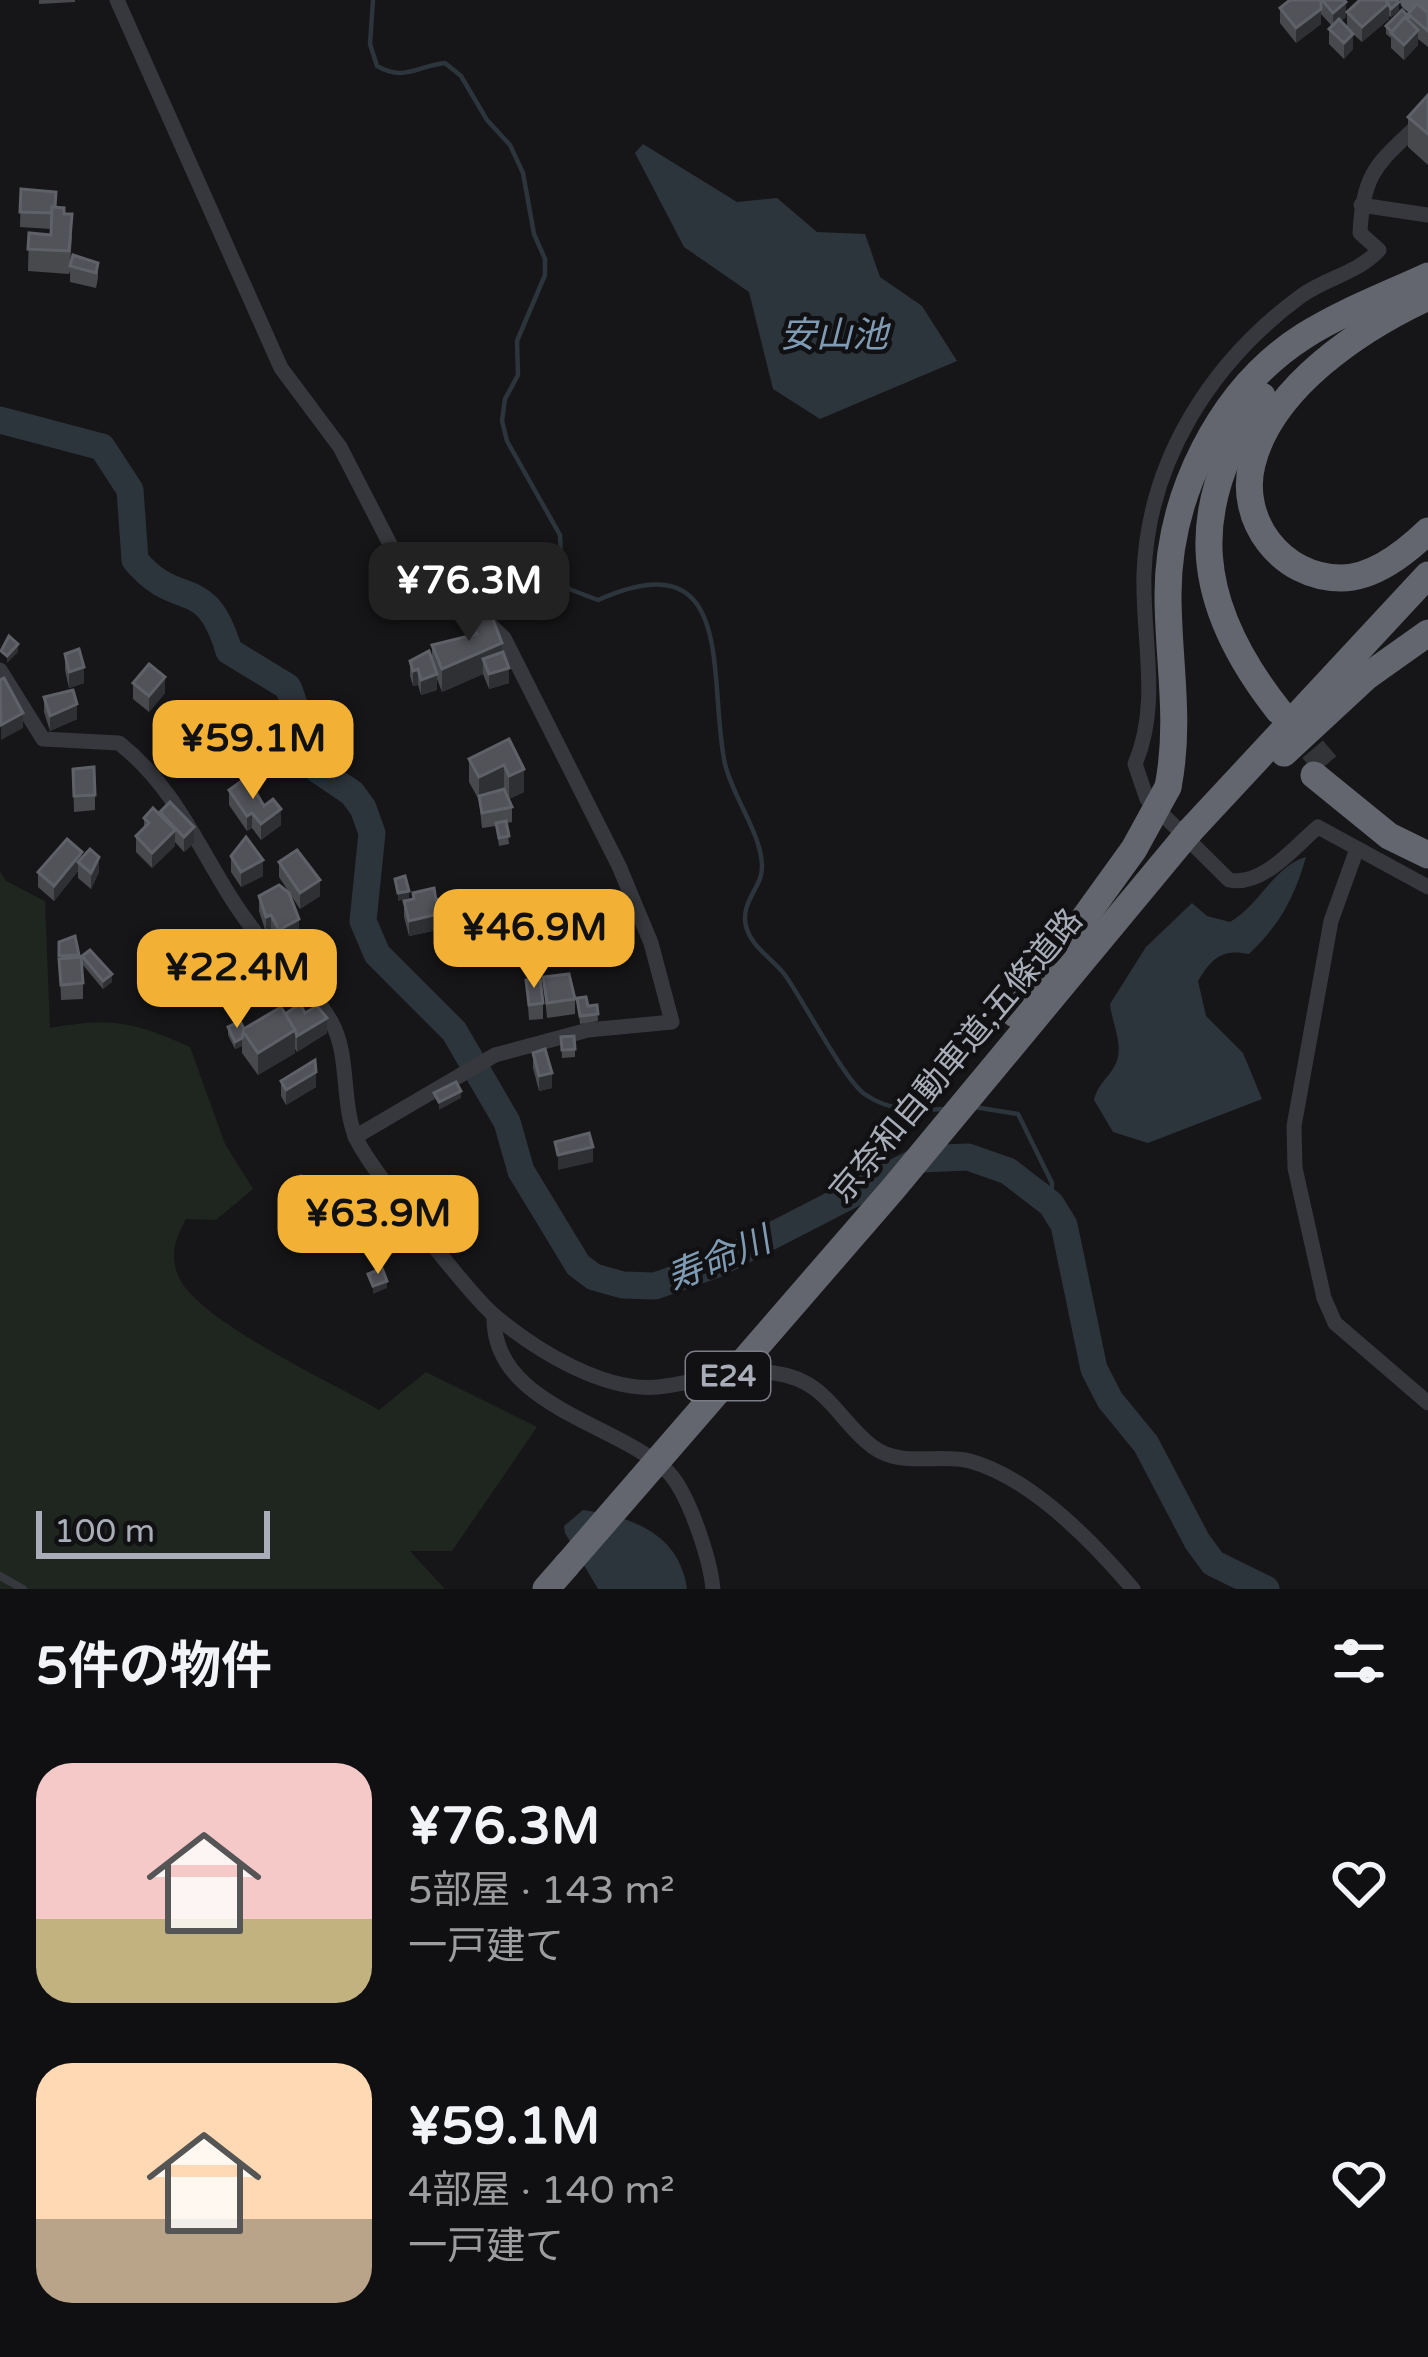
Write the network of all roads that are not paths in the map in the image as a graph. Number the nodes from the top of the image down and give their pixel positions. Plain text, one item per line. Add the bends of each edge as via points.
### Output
1 (117, 0) edge
2 (1412, 0) edge
3 (1428, 11) edge
4 (1428, 115) edge
5 (1361, 205) junction
6 (1428, 214) edge
7 (1428, 276) edge
8 (1418, 302) edge
9 (1224, 417) junction
10 (1428, 531) edge
11 (1428, 575) edge
12 (1428, 633) edge
13 (0, 670) edge
14 (1197, 836) junction
15 (1428, 842) edge
16 (1357, 849) junction
17 (1428, 855) edge
18 (1428, 887) edge
19 (355, 1137) junction
20 (892, 1189) junction
21 (494, 1316) junction
22 (1428, 1402) edge
23 (0, 1576) edge
24 (23, 1589) edge
25 (546, 1589) edge
26 (712, 1589) edge
27 (1133, 1589) edge

1 - 19 street via 281,368 340,447 393,550 504,638 619,866 672,1022 588,1030 495,1055
2 - 3 highway
4 - 5 street via 1366,178
5 - 6 street
5 - 16 street via 1360,233 1379,250 1316,285 1244,343 1160,477 1145,537 1150,724 1135,764 1147,800 1229,880 1260,876 1318,827
7 - 9 highway via 1300,338
8 - 9 highway via 1313,352 1268,388 1220,470 1209,512 1216,604 1273,716 1221,652 1196,570 1205,478
8 - 10 highway via 1284,400 1252,460 1250,499 1280,555 1342,578 1390,562
9 - 20 highway, bridge via 1195,461 1171,541 1176,747 1168,787 1109,886
11 - 14 highway, 京奈和自動車道;五條道路 / E24
12 - 14 highway via 1305,730
13 - 19 street via 43,739 119,743 158,782 253,930 332,1024
14 - 20 highway, 京奈和自動車道;五條道路 / E24, bridge via 1134,898
15 - 17 highway via 1320,770 1389,836
16 - 18 street
16 - 22 street via 1331,921 1294,1126 1295,1168 1335,1323
19 - 21 street
20 - 25 highway, 京奈和自動車道;五條道路 / E24, bridge
21 - 26 street via 494,1334 522,1387 669,1472 711,1564
21 - 27 street via 551,1354 623,1385 655,1388 730,1373 806,1382 872,1447 969,1461 1013,1483
23 - 24 lane

